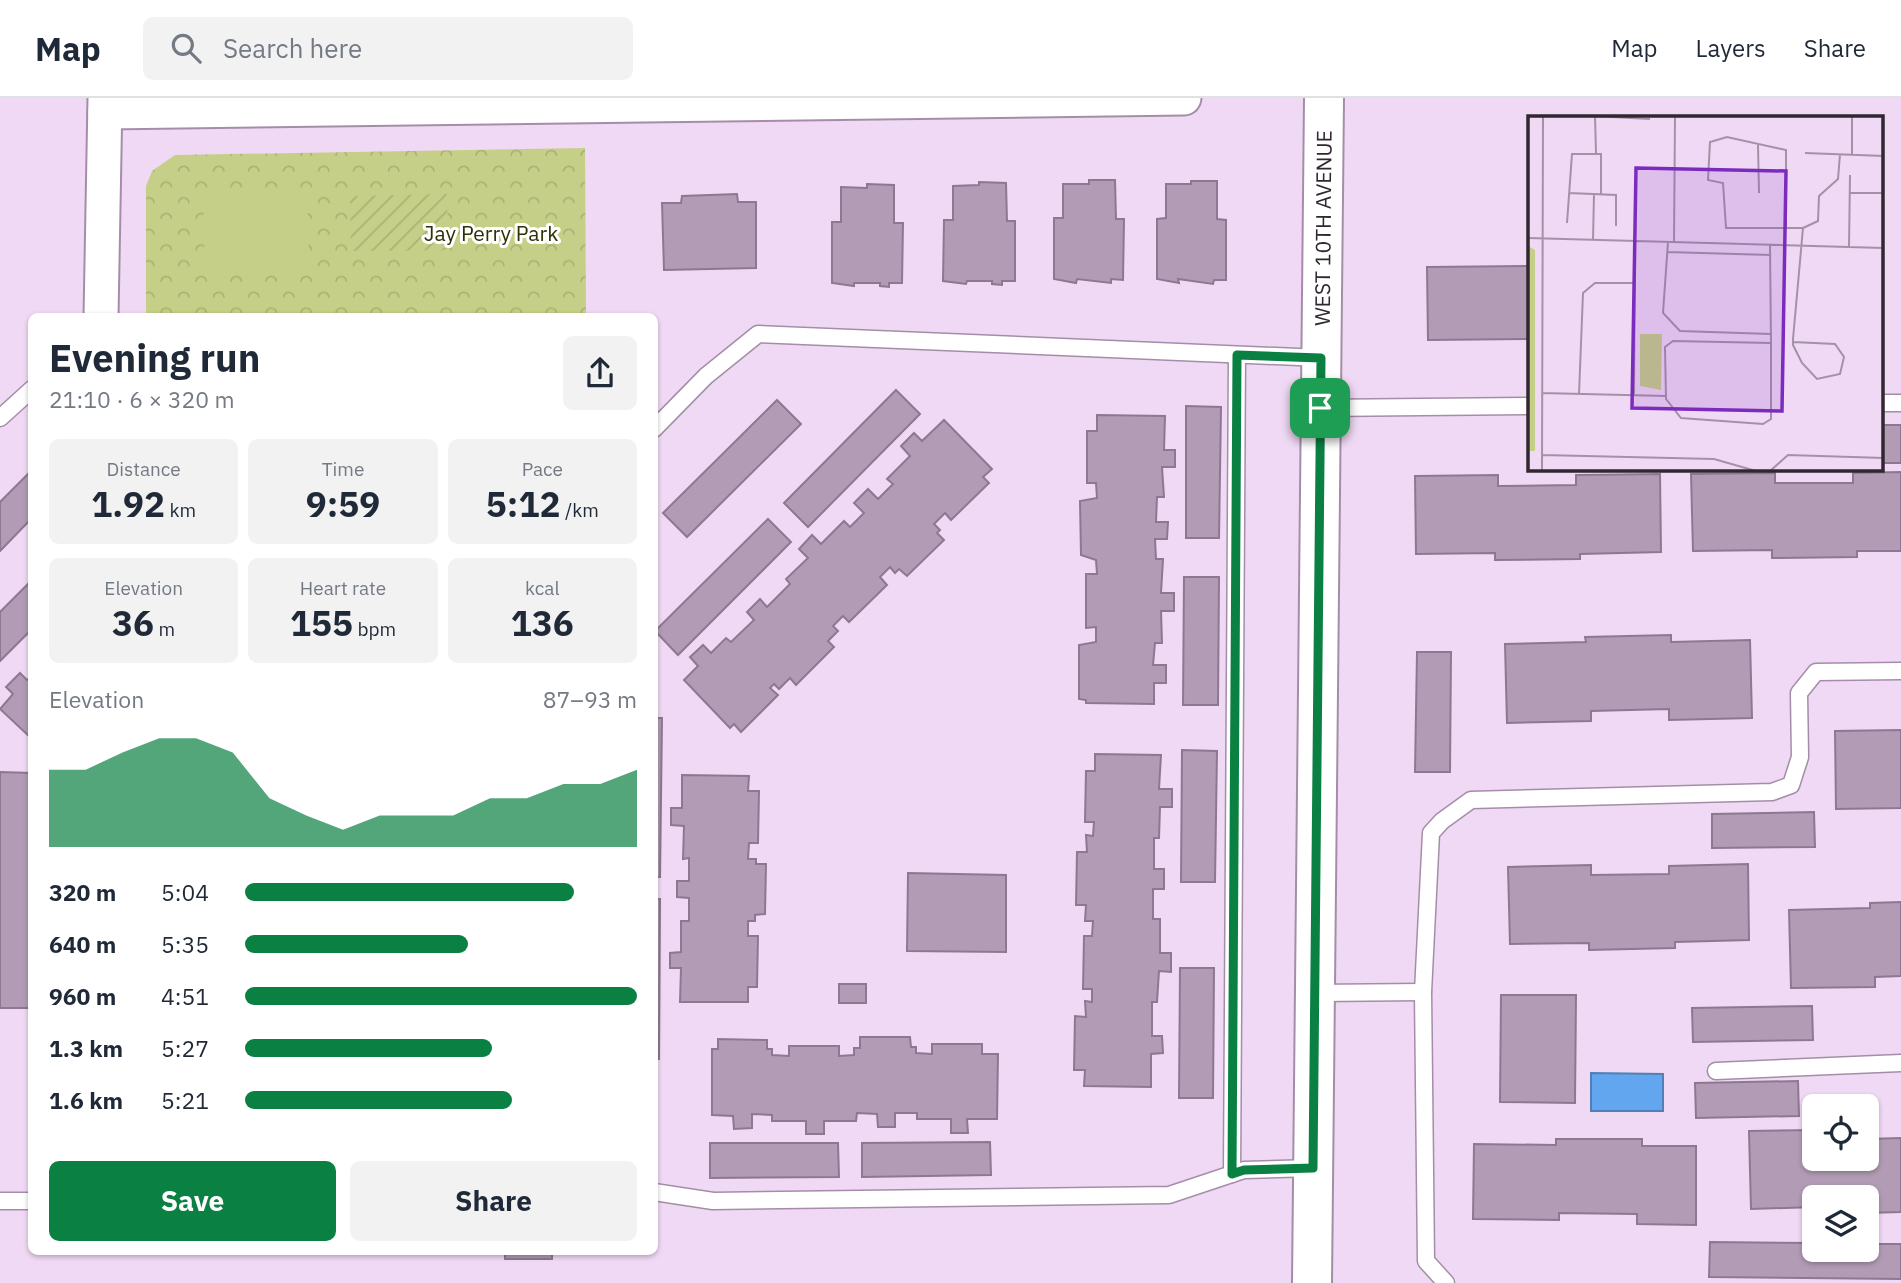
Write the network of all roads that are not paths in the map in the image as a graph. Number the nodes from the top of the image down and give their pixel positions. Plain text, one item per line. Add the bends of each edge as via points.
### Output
1 (988, 98) edge
2 (1184, 98) edge
3 (1324, 98) edge
4 (105, 105) edge
5 (101, 313) edge
6 (1237, 355) junction
7 (1321, 358) junction
8 (28, 393) edge
9 (1528, 406) edge
10 (1320, 408) junction
11 (0, 418) edge
12 (658, 425) edge
13 (1901, 671) edge
14 (1423, 992) junction
15 (1315, 993) junction
16 (1901, 1063) edge
17 (1716, 1071) dead end
18 (1313, 1168) junction
19 (1232, 1174) junction
20 (658, 1193) edge
21 (28, 1200) edge
22 (0, 1201) edge
23 (1312, 1283) edge
24 (1446, 1283) edge

1 - 2 street
1 - 4 street
3 - 7 main road, WEST 10TH AVENUE
4 - 5 street
6 - 7 lane
6 - 12 lane via 758,334 706,376
6 - 19 lane
7 - 10 main road, WEST 10TH AVENUE
8 - 11 lane
9 - 10 lane
10 - 15 main road, WEST 10TH AVENUE
13 - 14 lane via 1816,672 1799,693 1800,757 1791,785 1772,792 1471,800 1431,832
14 - 15 lane
14 - 24 lane via 1426,1261
15 - 18 main road, WEST 10TH AVENUE
16 - 17 lane
18 - 19 lane
18 - 23 main road, WEST 10TH AVENUE
19 - 20 lane via 1156,1196 713,1201
21 - 22 lane

